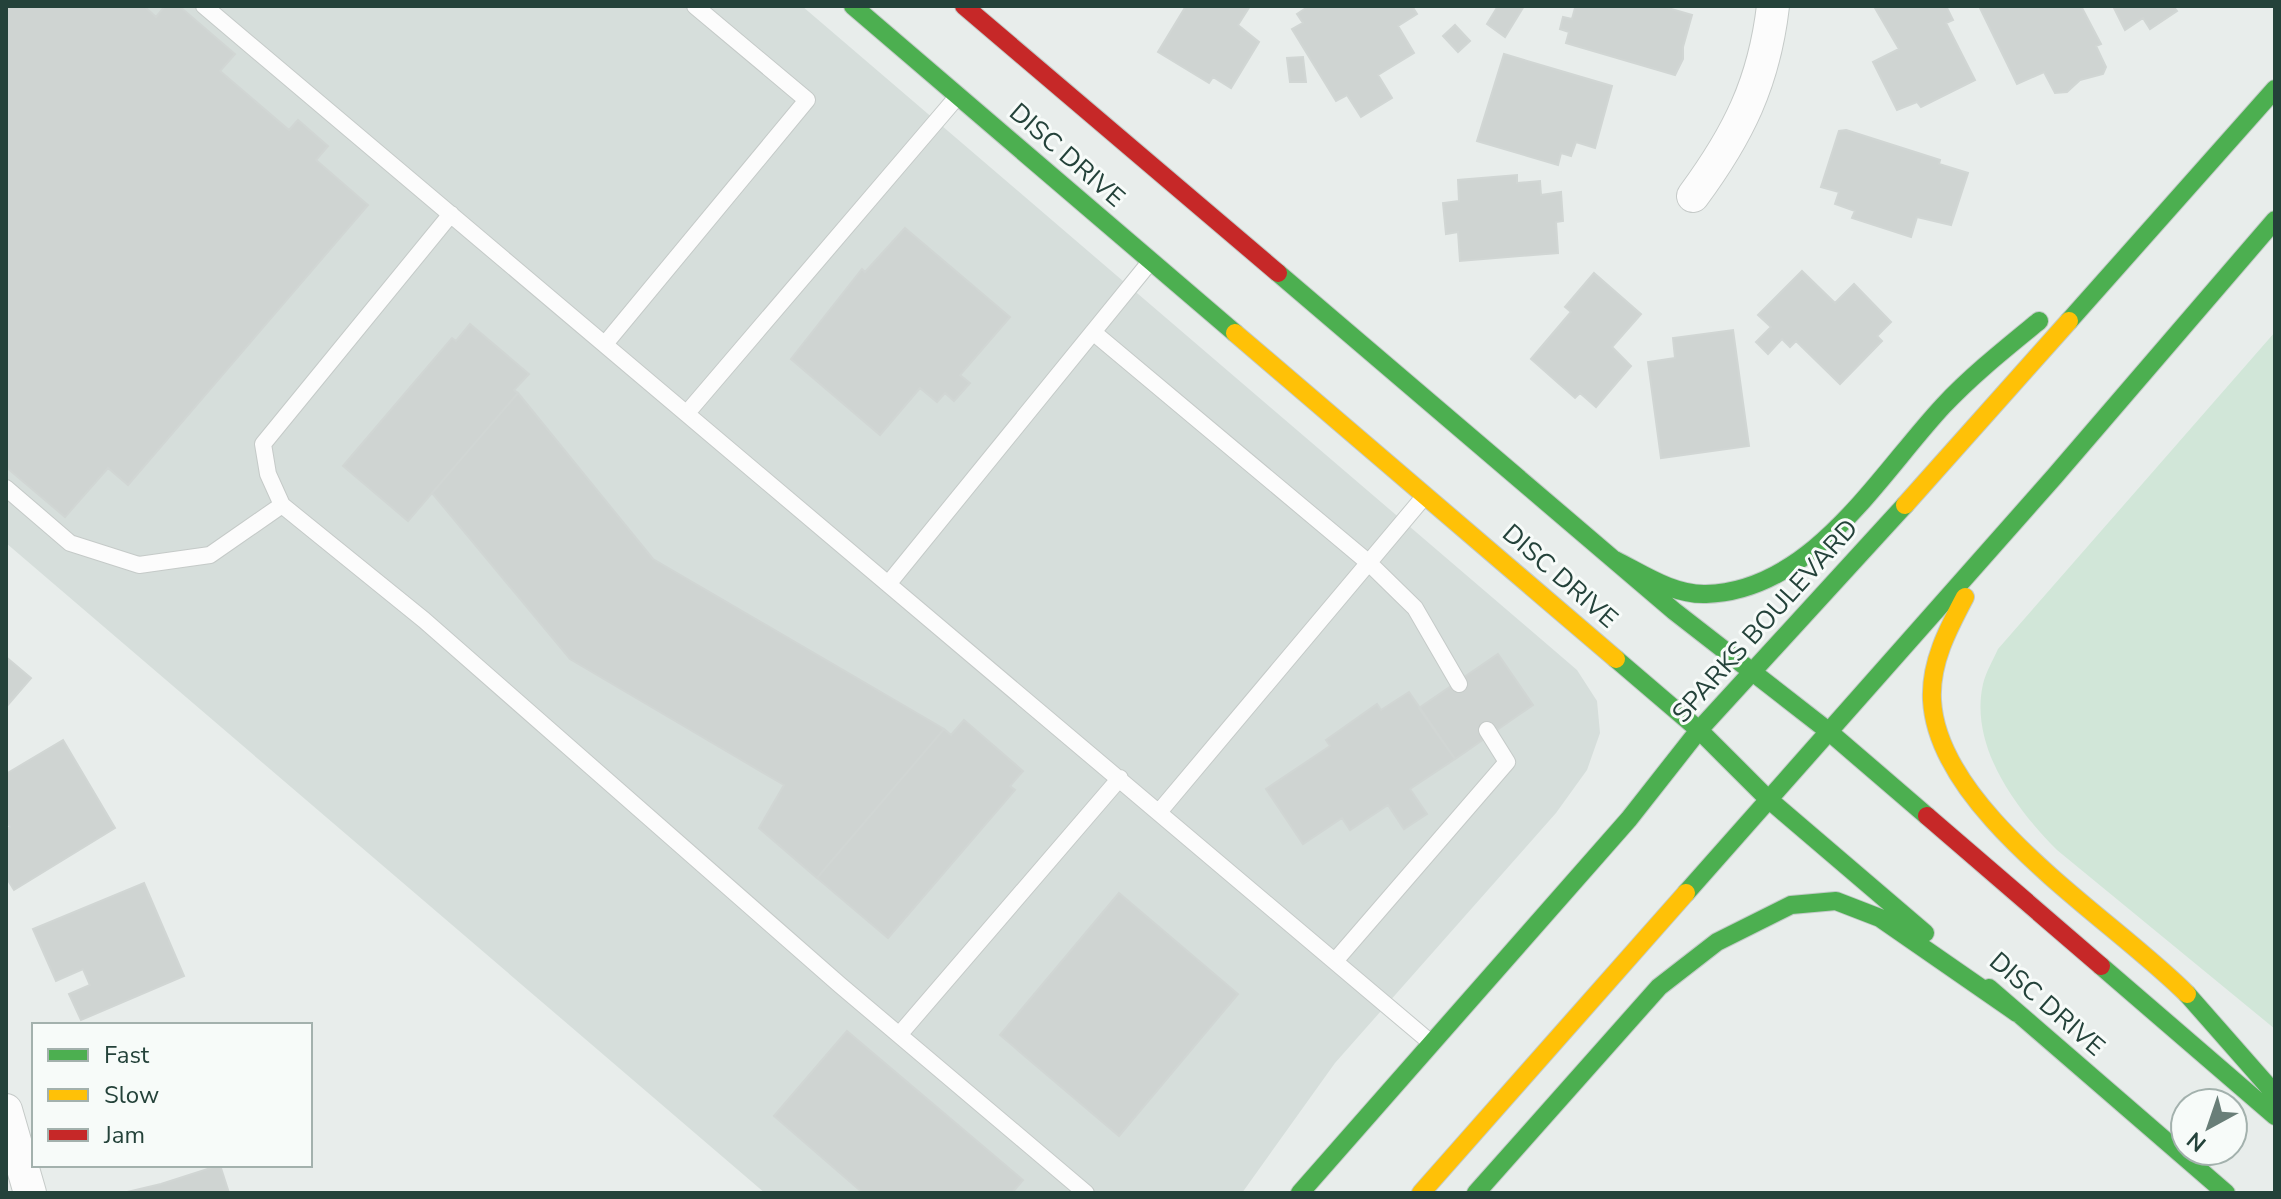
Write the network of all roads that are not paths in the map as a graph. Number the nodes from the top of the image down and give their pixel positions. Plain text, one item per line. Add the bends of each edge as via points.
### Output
1 (204, 6) edge
2 (695, 6) edge
3 (853, 6) edge
4 (964, 6) edge
5 (1773, 6) edge
6 (2275, 89) edge
7 (958, 96) junction
8 (1693, 196) dead end
9 (451, 214) junction
10 (2275, 220) edge
11 (2143, 236) junction
12 (1151, 261) junction
13 (1093, 332) junction
14 (605, 344) junction
15 (687, 413) junction
16 (6, 488) edge
17 (1425, 496) junction
18 (282, 505) junction
19 (1995, 541) junction
20 (1615, 560) junction
21 (1369, 563) junction
22 (889, 583) junction
23 (1753, 670) junction
24 (1459, 684) dead end
25 (1487, 730) dead end
26 (1699, 730) junction
27 (1827, 730) junction
28 (1120, 778) junction
29 (1767, 798) junction
30 (1159, 812) junction
31 (1335, 961) junction
32 (2017, 1013) junction
33 (899, 1035) junction
34 (1432, 1043) junction
35 (2275, 1094) edge
36 (6, 1110) edge
37 (2275, 1116) edge
38 (30, 1193) edge
39 (1086, 1193) edge
40 (1300, 1193) edge
41 (1421, 1193) edge
42 (1476, 1193) edge
43 (2226, 1193) edge

1 - 9 lane
2 - 14 lane via 807,100
3 - 7 main road, DISC DRIVE
4 - 20 main road, DISC DRIVE
5 - 8 street via 1769,46 1753,97 1728,149
6 - 11 main road, SPARKS BOULEVARD
7 - 12 main road, DISC DRIVE
7 - 15 lane
9 - 14 lane
9 - 18 lane via 263,444 268,474
10 - 19 main road
11 - 20 main road via 1965,384 1795,564 1742,587 1707,594 1678,590
11 - 23 main road, SPARKS BOULEVARD
12 - 13 lane
12 - 17 main road, DISC DRIVE
13 - 21 lane
13 - 22 lane
14 - 15 lane
15 - 22 lane
16 - 18 lane via 70,543 139,565 210,555
17 - 21 lane
17 - 26 main road, DISC DRIVE
18 - 33 lane via 424,620
19 - 27 main road
19 - 35 main road via 1948,629 1931,675 1934,720 1950,761 2002,830 2161,969
20 - 23 main road, DISC DRIVE
21 - 24 lane via 1415,608
21 - 30 lane
22 - 28 lane
23 - 26 main road, SPARKS BOULEVARD
23 - 27 main road, DISC DRIVE
25 - 31 lane via 1507,762
26 - 29 main road, DISC DRIVE
26 - 34 main road, SPARKS BOULEVARD via 1629,819
27 - 29 main road
27 - 37 main road, DISC DRIVE
28 - 30 lane
28 - 33 lane
29 - 32 main road, DISC DRIVE
29 - 41 main road
30 - 31 lane
31 - 34 lane
32 - 42 main road via 1873,912 1833,900 1785,908 1705,950 1659,987
32 - 43 main road, DISC DRIVE
33 - 39 lane
34 - 40 main road, SPARKS BOULEVARD
36 - 38 street

